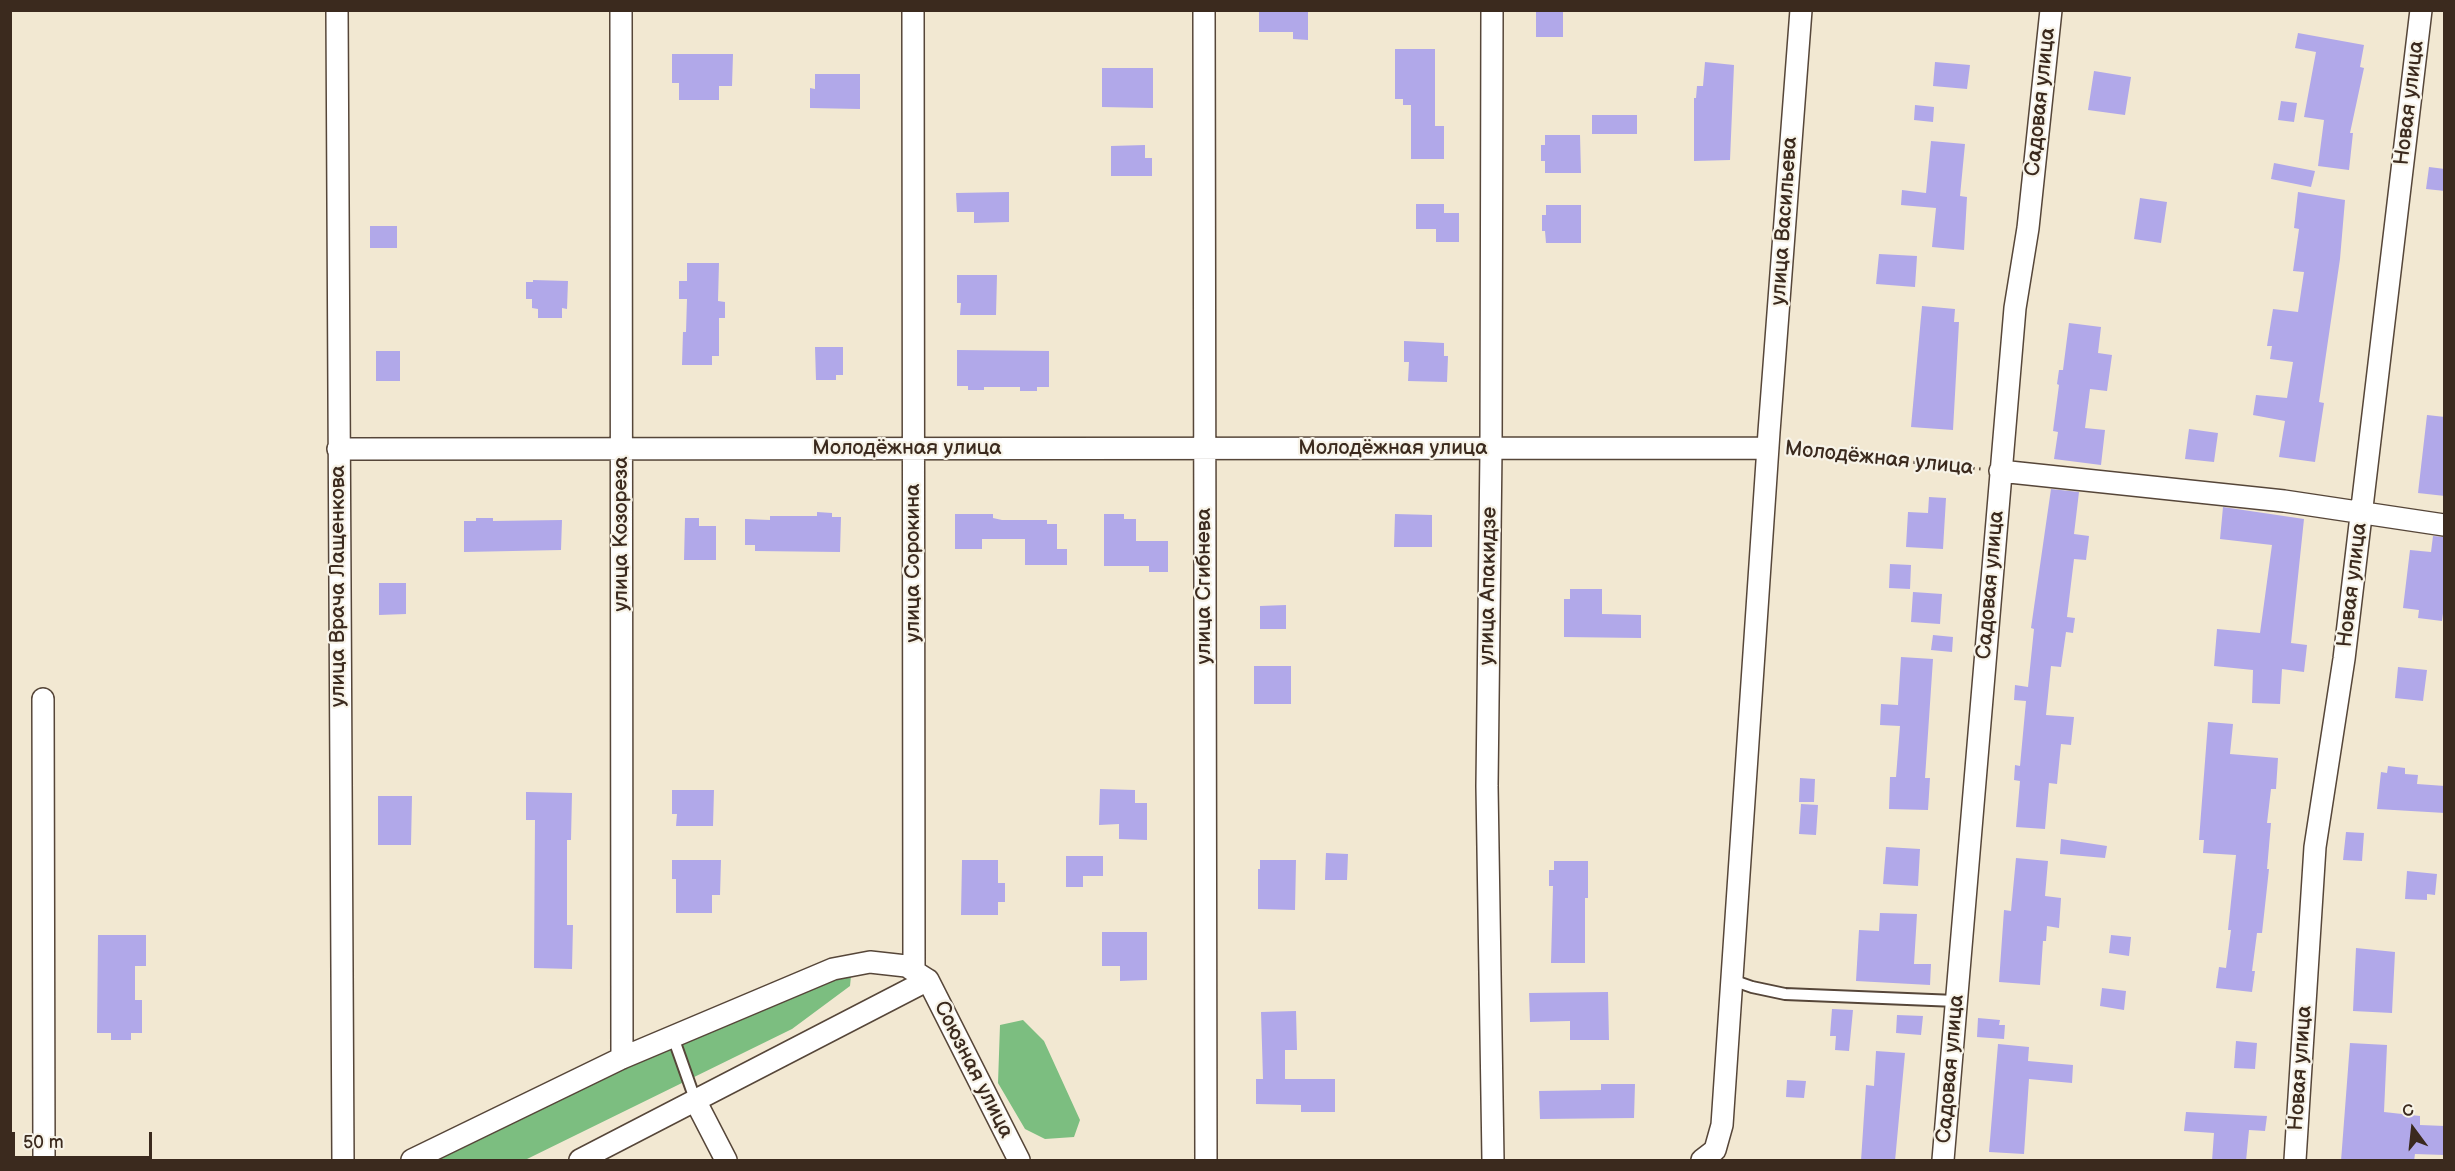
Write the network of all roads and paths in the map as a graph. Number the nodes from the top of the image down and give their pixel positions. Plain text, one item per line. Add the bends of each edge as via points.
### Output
1 (337, 10) edge
2 (621, 10) edge
3 (913, 10) edge
4 (1204, 10) edge
5 (1492, 10) edge
6 (1801, 10) edge
7 (2051, 10) edge
8 (2421, 10) edge
9 (1768, 440) junction
10 (338, 449) junction
11 (622, 449) junction
12 (914, 449) junction
13 (1204, 449) junction
14 (1491, 449) junction
15 (2000, 471) junction
16 (2361, 513) junction
17 (2445, 525) edge
18 (43, 699) dead end
19 (921, 976) junction
20 (1732, 980) junction
21 (1956, 1001) junction
22 (673, 1037) junction
23 (622, 1058) junction
24 (696, 1102) junction
25 (44, 1161) edge
26 (343, 1161) edge
27 (412, 1161) edge
28 (580, 1161) edge
29 (726, 1161) edge
30 (1019, 1161) edge
31 (1206, 1161) edge
32 (1492, 1161) edge
33 (1702, 1161) edge
34 (1943, 1161) edge
35 (2295, 1161) edge

1 - 10 street, улица Врача Лащенкова
2 - 11 street, улица Козореза
3 - 12 street, улица Сорокина
4 - 13 street, улица Сгибнева
5 - 14 street, улица Апакидзе
6 - 9 street, улица Васильева
7 - 15 street, Садовая улица via 2028,228 2015,308
8 - 16 street, Новая улица
9 - 14 street, Молодёжная улица
9 - 15 path, Молодёжная улица
9 - 20 street, улица Васильева
10 - 11 street, Молодёжная улица
10 - 26 street, улица Врача Лащенкова
11 - 12 street, Молодёжная улица
11 - 23 street, улица Козореза
12 - 13 street, Молодёжная улица
12 - 19 street, улица Сорокина
13 - 14 street, Молодёжная улица
13 - 31 street, улица Сгибнева
14 - 32 street, улица Апакидзе via 1487,786
15 - 16 street, Молодёжная улица via 2284,501
15 - 21 street, Садовая улица
16 - 17 street, Молодёжная улица
16 - 35 street, Новая улица via 2344,659 2315,847
18 - 25 street
19 - 22 street via 906,966 870,962 833,969
19 - 24 street
19 - 30 street, Союзная улица
20 - 21 lane via 1785,994
20 - 33 street, улица Васильева via 1722,1125 1715,1150
21 - 34 street, Садовая улица
22 - 23 street
22 - 24 lane
23 - 27 street
24 - 28 street
24 - 29 street

